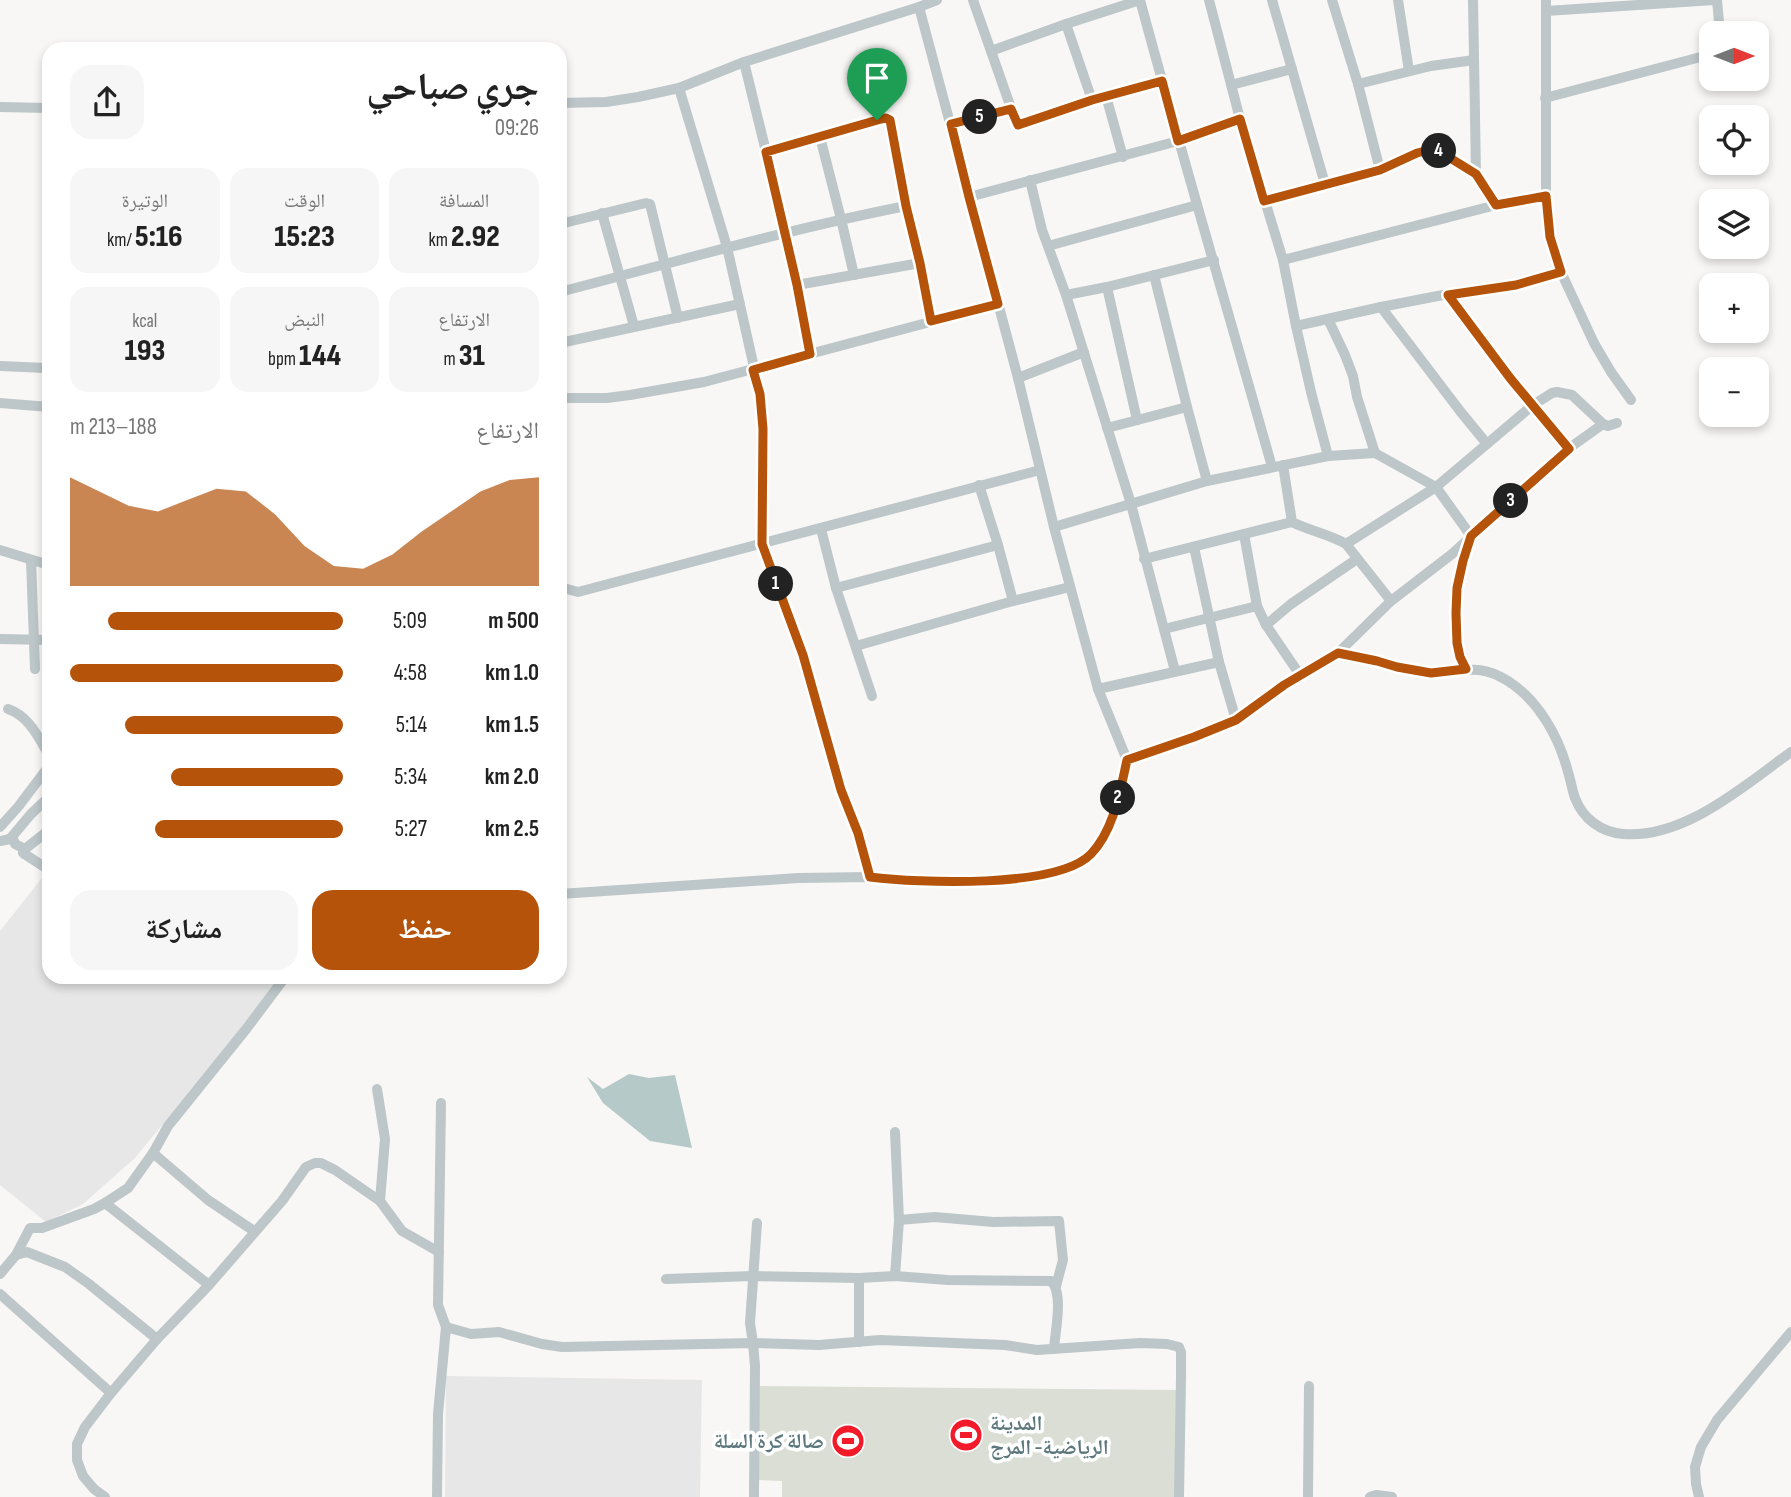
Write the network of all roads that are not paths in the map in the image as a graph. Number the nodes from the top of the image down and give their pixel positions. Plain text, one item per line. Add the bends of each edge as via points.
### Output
1 (937, 0) edge
2 (973, 0) edge
3 (1140, 0) edge
4 (1209, 0) edge
5 (1272, 0) edge
6 (1332, 0) edge
7 (1398, 0) edge
8 (1473, 0) edge
9 (1715, 0) edge
10 (1546, 6) edge
11 (919, 7) junction
12 (1718, 21) edge
13 (1066, 24) junction
14 (991, 51) junction
15 (1699, 57) edge
16 (1475, 60) junction
17 (744, 62) junction
18 (1292, 69) junction
19 (1409, 71) junction
20 (1162, 81) junction
21 (1358, 84) junction
22 (1231, 85) junction
23 (679, 88) junction
24 (1106, 96) junction
25 (1545, 97) junction
26 (1092, 100) junction
27 (567, 103) edge
28 (0, 107) edge
29 (42, 108) edge
30 (1011, 109) junction
31 (1240, 119) junction
32 (951, 124) junction
33 (820, 137) junction
34 (1178, 141) junction
35 (766, 152) junction
36 (1123, 156) junction
37 (1380, 170) junction
38 (1476, 174) junction
39 (1030, 180) junction
40 (1325, 184) junction
41 (1546, 196) junction
42 (969, 197) junction
43 (1264, 201) junction
44 (1197, 205) junction
45 (1496, 205) junction
46 (906, 206) junction
47 (602, 213) junction
48 (841, 219) junction
49 (567, 222) edge
50 (786, 233) junction
51 (1048, 246) junction
52 (727, 247) junction
53 (1214, 260) junction
54 (1283, 260) junction
55 (664, 263) junction
56 (920, 263) junction
57 (1561, 272) junction
58 (854, 275) junction
59 (1154, 275) junction
60 (619, 276) junction
61 (797, 285) junction
62 (1107, 287) junction
63 (567, 290) edge
64 (1066, 295) junction
65 (1448, 295) junction
66 (740, 304) junction
67 (998, 304) junction
68 (1381, 307) junction
69 (678, 318) junction
70 (1328, 319) junction
71 (931, 321) junction
72 (1296, 326) junction
73 (634, 327) junction
74 (567, 341) edge
75 (1084, 352) junction
76 (810, 354) junction
77 (0, 366) edge
78 (42, 368) edge
79 (753, 370) junction
80 (1018, 378) junction
81 (567, 398) edge
82 (1631, 400) dead end
83 (0, 403) edge
84 (1533, 405) junction
85 (42, 406) edge
86 (1187, 407) junction
87 (1138, 420) junction
88 (1617, 423) dead end
89 (1603, 424) junction
90 (1107, 428) junction
91 (1487, 443) junction
92 (1569, 449) junction
93 (1375, 453) junction
94 (1328, 456) junction
95 (1277, 466) junction
96 (1040, 470) junction
97 (1207, 481) junction
98 (979, 485) junction
99 (1436, 487) junction
100 (1131, 504) junction
101 (1292, 522) junction
102 (1054, 527) junction
103 (821, 529) junction
104 (1244, 534) junction
105 (1471, 536) junction
106 (762, 544) junction
107 (1346, 544) junction
108 (998, 545) junction
109 (1194, 547) junction
110 (0, 550) edge
111 (1144, 559) junction
112 (1357, 559) junction
113 (31, 560) junction
114 (42, 563) edge
115 (1070, 587) junction
116 (836, 588) junction
117 (567, 589) edge
118 (1013, 601) junction
119 (1391, 601) junction
120 (1257, 606) junction
121 (1208, 619) junction
122 (1266, 625) junction
123 (1164, 629) junction
124 (0, 639) edge
125 (35, 639) junction
126 (42, 639) edge
127 (856, 646) junction
128 (1338, 653) junction
129 (1219, 662) junction
130 (35, 669) dead end
131 (1466, 669) junction
132 (1175, 671) junction
133 (1300, 675) junction
134 (1098, 689) junction
135 (872, 696) dead end
136 (8, 709) dead end
137 (1236, 720) junction
138 (42, 743) edge
139 (1791, 752) edge
140 (1127, 760) junction
141 (42, 775) edge
142 (42, 804) edge
143 (0, 827) edge
144 (42, 836) edge
145 (5, 840) edge
146 (25, 849) junction
147 (42, 865) edge
148 (870, 877) junction
149 (567, 894) edge
150 (280, 984) edge
151 (377, 1089) dead end
152 (441, 1103) dead end
153 (895, 1132) dead end
154 (153, 1153) junction
155 (380, 1201) junction
156 (106, 1203) junction
157 (899, 1220) junction
158 (757, 1223) dead end
159 (254, 1231) junction
160 (439, 1252) junction
161 (16, 1255) junction
162 (0, 1274) edge
163 (753, 1276) junction
164 (895, 1276) junction
165 (859, 1278) junction
166 (666, 1279) dead end
167 (209, 1285) junction
168 (1056, 1286) junction
169 (0, 1294) edge
170 (446, 1327) junction
171 (1791, 1332) edge
172 (157, 1339) junction
173 (859, 1342) junction
174 (753, 1343) junction
175 (1054, 1349) junction
176 (1309, 1386) dead end
177 (111, 1393) junction
178 (105, 1497) edge
179 (437, 1497) edge
180 (754, 1497) edge
181 (1179, 1497) edge
182 (1308, 1497) edge
183 (1370, 1497) edge
184 (1392, 1497) edge
185 (1699, 1497) edge

1 - 11 street
2 - 14 street
3 - 13 street
3 - 20 street
4 - 22 street
5 - 18 street
6 - 21 street
7 - 19 street
8 - 16 street
9 - 10 street
9 - 12 street
10 - 25 street
11 - 17 street
11 - 32 street
13 - 14 street
13 - 26 street
14 - 30 street
15 - 25 street
16 - 19 street
16 - 38 street
17 - 23 street
17 - 35 street
18 - 22 street
18 - 40 street
19 - 21 street
20 - 24 street
20 - 34 street
21 - 37 street
22 - 31 street
23 - 27 street via 606,102
23 - 52 street
24 - 26 street
24 - 36 street
25 - 41 street
26 - 30 street via 1018,125
28 - 29 street
30 - 32 street
31 - 34 street
31 - 43 street
32 - 42 street
33 - 35 street
33 - 46 street via 889,119
33 - 48 street
34 - 36 street
34 - 44 street
35 - 50 street
36 - 39 street
37 - 38 street via 1433,149
37 - 40 street
38 - 45 street
39 - 42 street
39 - 51 street
40 - 43 street
41 - 45 street
41 - 57 street via 1550,237
42 - 67 street
43 - 54 street
44 - 51 street
44 - 53 street
45 - 54 street
46 - 48 street
46 - 56 street
47 - 49 street
47 - 55 street via 649,203
47 - 60 street
48 - 50 street
48 - 58 street
50 - 52 street
50 - 61 street
51 - 64 street
52 - 55 street
52 - 66 street
53 - 59 street
53 - 95 street
54 - 72 street
55 - 60 street
55 - 69 street
56 - 58 street
56 - 71 street
57 - 65 street via 1516,285
57 - 82 street via 1594,343
58 - 61 street
59 - 62 street
59 - 86 street
60 - 63 street
60 - 73 street
61 - 76 street
62 - 64 street
62 - 87 street
64 - 75 street
65 - 68 street
65 - 84 street
66 - 69 street
66 - 79 street
67 - 71 street
67 - 80 street
68 - 70 street
68 - 91 street
69 - 73 street
70 - 72 street
70 - 93 street via 1353,376
71 - 76 street
72 - 94 street
73 - 74 street
75 - 80 street
75 - 90 street
76 - 79 street
77 - 78 street
79 - 81 street via 631,395
79 - 106 street via 763,429
80 - 96 street
83 - 85 street
84 - 89 street via 1557,391 1568,393
84 - 91 street
84 - 92 street
86 - 87 street
86 - 97 street
87 - 90 street
88 - 89 street
89 - 92 street
90 - 100 street
91 - 99 street
92 - 105 street
93 - 94 street
93 - 99 street
94 - 95 street
95 - 97 street
95 - 101 street
96 - 98 street
96 - 102 street
97 - 100 street
98 - 103 street
98 - 108 street
99 - 105 street
99 - 107 street
100 - 102 street
100 - 111 street
101 - 104 street
101 - 107 street
102 - 115 street
103 - 106 street
103 - 116 street
104 - 109 street
104 - 120 street
105 - 119 street
105 - 131 street via 1457,588 1456,613 1457,643
106 - 117 street via 578,592
106 - 148 street via 803,655
107 - 112 street
108 - 116 street
108 - 118 street
109 - 111 street
109 - 121 street
110 - 113 street
111 - 123 street
112 - 119 street
112 - 122 street
113 - 114 street
113 - 125 street
115 - 118 street
115 - 134 street
116 - 127 street
118 - 127 street
119 - 128 street
120 - 121 street
120 - 122 street
121 - 123 street
121 - 129 street
122 - 133 street
123 - 132 street
124 - 125 street
125 - 126 street
125 - 130 street
127 - 135 street
128 - 131 street via 1431,673
128 - 133 street
129 - 132 street
129 - 137 street
131 - 139 street via 1488,670 1527,695 1557,741 1578,806 1594,824 1610,832 1637,835 1680,824 1736,792
132 - 134 street
133 - 137 street
134 - 140 street
136 - 138 street via 18,712
137 - 140 street
140 - 148 street via 1105,834 1078,864 994,881
141 - 143 street
142 - 145 street
144 - 146 street
145 - 146 street
146 - 147 street via 23,853
148 - 149 street
150 - 154 street via 168,1126
151 - 155 street via 385,1139
152 - 160 street
153 - 157 street
154 - 156 street via 128,1188
154 - 159 street via 208,1200
155 - 159 street via 335,1170 321,1163 310,1164
155 - 160 street via 402,1231
156 - 161 street via 49,1226 30,1228
156 - 167 street
157 - 164 street
157 - 168 street via 1059,1221 1063,1260
158 - 163 street
159 - 167 street
160 - 170 street via 438,1305
161 - 162 street
161 - 172 street via 27,1252 65,1267
163 - 165 street
163 - 166 street
163 - 174 street
164 - 165 street
164 - 168 street via 1044,1280
165 - 173 street
167 - 172 street
168 - 175 street
169 - 177 street
170 - 174 street via 471,1334 499,1332 562,1347
170 - 179 street
171 - 185 street via 1717,1420 1701,1447 1695,1467
172 - 177 street
173 - 174 street
173 - 175 street
174 - 180 street
175 - 181 street via 1140,1343 1179,1347
176 - 182 street
177 - 178 street via 85,1427 76,1452 83,1476
183 - 184 street

